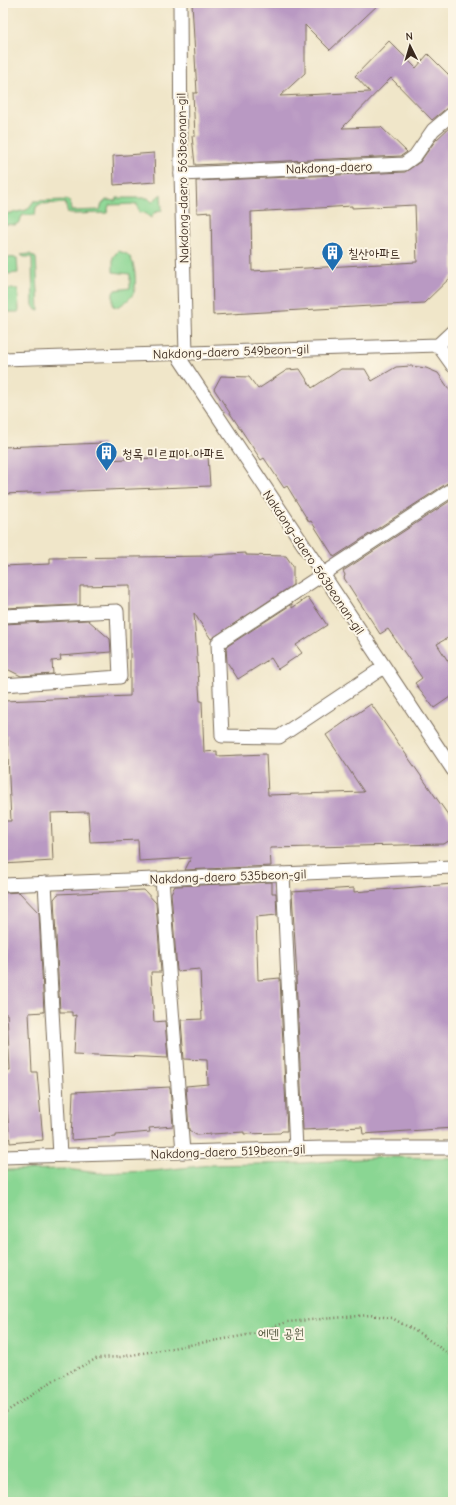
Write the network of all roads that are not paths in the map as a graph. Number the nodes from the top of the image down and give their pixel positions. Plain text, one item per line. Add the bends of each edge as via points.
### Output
1 (180, 3) edge
2 (453, 113) edge
3 (181, 174) junction
4 (453, 331) edge
5 (438, 345) junction
6 (181, 353) junction
7 (3, 359) edge
8 (453, 366) edge
9 (453, 489) edge
10 (322, 575) junction
11 (3, 616) edge
12 (384, 667) junction
13 (3, 685) edge
14 (453, 770) edge
15 (453, 867) edge
16 (283, 874) junction
17 (162, 879) junction
18 (45, 883) junction
19 (3, 885) edge
20 (453, 1148) edge
21 (296, 1149) junction
22 (182, 1152) junction
23 (60, 1155) junction
24 (3, 1157) edge

1 - 3 lane, Nakdong-daero 563beonan-gil
2 - 3 lane, Nakdong-daero via 433,130 415,156 404,164
3 - 6 lane, Nakdong-daero 563beonan-gil
4 - 5 lane
5 - 6 lane, Nakdong-daero 549beon-gil
5 - 8 lane
6 - 7 lane, Nakdong-daero 549beon-gil
6 - 10 lane, Nakdong-daero 563beonan-gil
9 - 10 lane
10 - 12 lane, Nakdong-daero 563beonan-gil
10 - 12 lane via 218,643 222,736 279,737
11 - 13 lane via 117,611 120,676
12 - 14 lane, Nakdong-daero 563beonan-gil
15 - 16 lane, Nakdong-daero 535beon-gil
16 - 17 lane, Nakdong-daero 535beon-gil
16 - 21 lane
17 - 18 lane, Nakdong-daero 535beon-gil
17 - 22 lane
18 - 19 lane, Nakdong-daero 535beon-gil
18 - 23 lane
20 - 21 lane, Nakdong-daero 519beon-gil
21 - 22 lane, Nakdong-daero 519beon-gil
22 - 23 lane, Nakdong-daero 519beon-gil
23 - 24 lane, Nakdong-daero 519beon-gil

